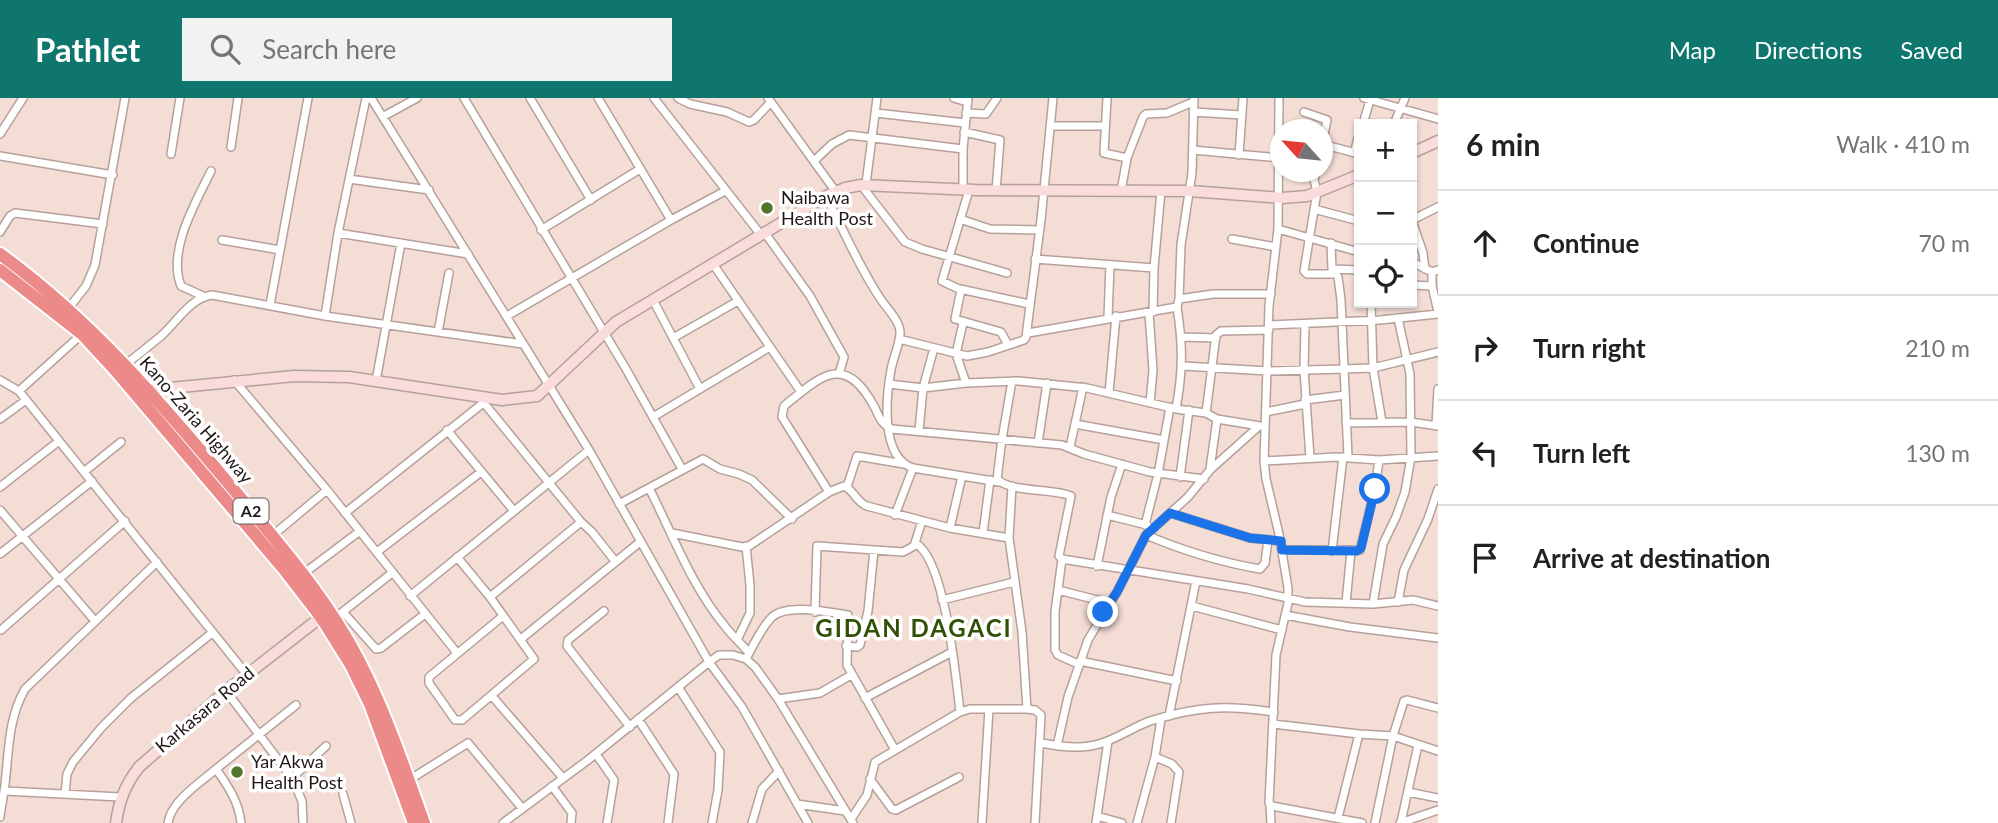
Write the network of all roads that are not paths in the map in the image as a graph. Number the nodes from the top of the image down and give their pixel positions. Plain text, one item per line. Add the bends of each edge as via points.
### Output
1 (23, 98) edge
2 (125, 98) edge
3 (180, 98) edge
4 (238, 98) edge
5 (308, 98) edge
6 (369, 98) edge
7 (417, 98) edge
8 (464, 98) edge
9 (598, 98) edge
10 (654, 98) edge
11 (678, 98) edge
12 (876, 98) edge
13 (954, 98) edge
14 (997, 98) edge
15 (1053, 98) edge
16 (1107, 98) edge
17 (1244, 98) edge
18 (1279, 98) edge
19 (1405, 98) edge
20 (532, 99) edge
21 (1194, 99) edge
22 (1367, 99) edge
23 (770, 100) edge
24 (967, 100) edge
25 (1401, 108) junction
26 (1193, 112) junction
27 (1304, 112) dead end
28 (876, 113) junction
29 (966, 113) junction
30 (1242, 115) junction
31 (384, 116) junction
32 (1279, 119) edge
33 (1324, 119) edge
34 (1364, 119) edge
35 (1396, 119) edge
36 (1438, 119) edge
37 (965, 123) junction
38 (1050, 126) junction
39 (1105, 126) junction
40 (964, 132) junction
41 (0, 134) edge
42 (871, 139) junction
43 (1438, 141) edge
44 (1333, 145) edge
45 (230, 147) dead end
46 (963, 149) junction
47 (1193, 150) junction
48 (1417, 151) edge
49 (1354, 152) edge
50 (171, 154) dead end
51 (1238, 155) junction
52 (0, 156) edge
53 (1270, 157) edge
54 (1127, 158) junction
55 (814, 161) junction
56 (639, 169) junction
57 (211, 171) dead end
58 (113, 175) junction
59 (1354, 177) edge
60 (349, 179) junction
61 (1278, 182) edge
62 (1314, 182) edge
63 (863, 185) junction
64 (429, 190) junction
65 (966, 190) junction
66 (726, 191) junction
67 (996, 191) junction
68 (1044, 191) junction
69 (1121, 191) junction
70 (1161, 191) junction
71 (1190, 191) junction
72 (1317, 192) junction
73 (831, 194) junction
74 (1278, 198) junction
75 (591, 200) junction
76 (1438, 207) edge
77 (1314, 209) junction
78 (1417, 218) edge
79 (960, 219) junction
80 (671, 220) junction
81 (1354, 220) edge
82 (103, 224) junction
83 (1278, 229) junction
84 (541, 230) junction
85 (1040, 230) junction
86 (0, 232) edge
87 (338, 233) junction
88 (763, 234) junction
89 (1417, 235) edge
90 (1309, 236) junction
91 (1232, 239) dead end
92 (222, 240) dead end
93 (401, 243) junction
94 (1331, 243) junction
95 (1276, 247) junction
96 (280, 250) junction
97 (1354, 250) edge
98 (0, 254) edge
99 (468, 254) junction
100 (948, 256) junction
101 (1035, 260) junction
102 (713, 264) junction
103 (1110, 265) junction
104 (1154, 268) junction
105 (0, 270) edge
106 (1354, 270) edge
107 (1432, 270) edge
108 (1334, 271) junction
109 (449, 273) dead end
110 (1007, 273) dead end
111 (572, 278) junction
112 (1417, 285) edge
113 (1432, 286) junction
114 (960, 289) junction
115 (1271, 294) junction
116 (203, 296) junction
117 (653, 300) junction
118 (738, 301) junction
119 (1178, 303) junction
120 (1029, 304) junction
121 (270, 305) junction
122 (1372, 308) edge
123 (68, 309) junction
124 (1151, 312) junction
125 (1438, 313) edge
126 (325, 316) junction
127 (507, 316) junction
128 (1112, 317) junction
129 (1398, 318) junction
130 (1373, 320) junction
131 (1342, 321) junction
132 (963, 323) junction
133 (387, 325) junction
134 (1305, 325) junction
135 (1269, 327) junction
136 (438, 332) junction
137 (603, 332) junction
138 (1028, 333) junction
139 (82, 334) junction
140 (1182, 337) junction
141 (673, 338) junction
142 (1216, 338) junction
143 (899, 339) junction
144 (523, 344) junction
145 (1008, 345) junction
146 (770, 347) junction
147 (934, 348) junction
148 (1438, 352) edge
149 (956, 354) junction
150 (1405, 359) junction
151 (126, 365) junction
152 (1183, 366) junction
153 (1212, 368) junction
154 (1373, 368) junction
155 (1344, 369) junction
156 (1304, 370) junction
157 (1268, 371) junction
158 (839, 374) junction
159 (0, 380) edge
160 (234, 380) junction
161 (376, 381) junction
162 (1012, 381) junction
163 (966, 383) junction
164 (1048, 383) junction
165 (889, 384) junction
166 (550, 387) junction
167 (1083, 387) junction
168 (923, 388) junction
169 (700, 389) junction
170 (1438, 389) edge
171 (19, 391) junction
172 (801, 392) junction
173 (144, 393) junction
174 (1109, 393) junction
175 (1345, 395) junction
176 (26, 400) junction
177 (487, 401) junction
178 (1305, 402) junction
179 (1150, 403) junction
180 (1173, 408) junction
181 (1189, 410) junction
182 (1206, 412) junction
183 (1266, 412) junction
184 (653, 417) junction
185 (0, 419) edge
186 (1217, 419) junction
187 (1382, 422) junction
188 (1410, 422) junction
189 (1346, 423) junction
190 (1075, 424) junction
191 (1262, 426) junction
192 (1437, 426) edge
193 (887, 427) junction
194 (447, 430) junction
195 (919, 431) junction
196 (1002, 439) junction
197 (1164, 440) junction
198 (59, 441) junction
199 (121, 442) dead end
200 (1038, 443) junction
201 (1070, 447) junction
202 (589, 450) junction
203 (1438, 456) edge
204 (1345, 457) junction
205 (1411, 457) junction
206 (1310, 458) junction
207 (1379, 460) junction
208 (1264, 461) junction
209 (904, 464) junction
210 (1122, 464) junction
211 (913, 468) junction
212 (682, 469) junction
213 (1210, 470) junction
214 (85, 471) junction
215 (481, 472) junction
216 (1158, 474) junction
217 (962, 476) junction
218 (1180, 477) junction
219 (1204, 479) junction
220 (92, 481) junction
221 (995, 481) junction
222 (549, 482) junction
223 (847, 486) junction
224 (1012, 486) junction
225 (0, 487) edge
226 (649, 488) junction
227 (1438, 489) edge
228 (327, 490) junction
229 (829, 492) junction
230 (619, 504) junction
231 (0, 510) edge
232 (514, 511) junction
233 (345, 513) junction
234 (1170, 513) junction
235 (895, 514) junction
236 (1107, 515) junction
237 (792, 519) junction
238 (922, 521) junction
239 (125, 522) junction
240 (581, 522) junction
241 (1149, 526) junction
242 (950, 528) junction
243 (360, 531) junction
244 (672, 533) junction
245 (983, 533) junction
246 (1146, 535) junction
247 (22, 536) junction
248 (272, 536) junction
249 (1009, 538) junction
250 (1268, 540) junction
251 (640, 542) junction
252 (915, 543) junction
253 (1282, 545) junction
254 (746, 546) junction
255 (874, 550) junction
256 (1332, 551) junction
257 (1351, 551) junction
258 (377, 552) junction
259 (0, 554) edge
260 (457, 557) junction
261 (1062, 559) junction
262 (615, 561) junction
263 (157, 562) junction
264 (1097, 566) junction
265 (1127, 571) junction
266 (392, 573) junction
267 (303, 574) junction
268 (59, 579) junction
269 (1196, 581) junction
270 (1014, 582) junction
271 (1058, 590) junction
272 (411, 596) junction
273 (1288, 596) junction
274 (490, 597) junction
275 (942, 600) junction
276 (1398, 602) junction
277 (1108, 603) junction
278 (1346, 603) junction
279 (1373, 604) junction
280 (1192, 606) junction
281 (1438, 606) edge
282 (604, 611) dead end
283 (815, 612) junction
284 (425, 614) junction
285 (1285, 615) junction
286 (333, 616) junction
287 (503, 616) junction
288 (94, 621) junction
289 (1, 630) edge
290 (1282, 630) junction
291 (212, 633) junction
292 (1438, 638) edge
293 (520, 639) junction
294 (737, 640) junction
295 (846, 646) junction
296 (952, 652) junction
297 (457, 653) junction
298 (748, 656) junction
299 (709, 662) junction
300 (1079, 662) junction
301 (247, 675) junction
302 (851, 675) junction
303 (1177, 681) junction
304 (678, 687) junction
305 (226, 691) junction
306 (492, 696) junction
307 (864, 698) junction
308 (778, 699) junction
309 (296, 705) dead end
310 (1438, 708) edge
311 (989, 709) junction
312 (1027, 709) junction
313 (960, 712) junction
314 (1274, 712) junction
315 (1165, 718) junction
316 (639, 719) junction
317 (1273, 724) junction
318 (630, 727) junction
319 (1359, 734) junction
320 (259, 735) junction
321 (1393, 736) junction
322 (1108, 741) junction
323 (1041, 743) junction
324 (1418, 745) junction
325 (326, 746) dead end
326 (1057, 746) junction
327 (895, 750) junction
328 (1438, 751) edge
329 (596, 754) junction
330 (1155, 757) junction
331 (216, 769) junction
332 (779, 771) junction
333 (959, 777) dead end
334 (292, 778) junction
335 (563, 778) junction
336 (870, 779) junction
337 (408, 780) junction
338 (552, 786) junction
339 (5, 791) junction
340 (1408, 792) junction
341 (65, 794) junction
342 (343, 794) dead end
343 (121, 797) junction
344 (1438, 798) edge
345 (797, 804) junction
346 (1270, 805) junction
347 (522, 808) junction
348 (1438, 810) edge
349 (845, 811) junction
350 (0, 817) edge
351 (1096, 819) edge
352 (1335, 820) edge
353 (1412, 820) edge
354 (852, 821) edge
355 (116, 823) edge
356 (168, 823) edge
357 (242, 823) edge
358 (303, 823) edge
359 (351, 823) edge
360 (414, 823) edge
361 (424, 823) edge
362 (503, 823) edge
363 (571, 823) edge
364 (607, 823) edge
365 (668, 823) edge
366 (712, 823) edge
367 (752, 823) edge
368 (808, 823) edge
369 (982, 823) edge
370 (1035, 823) edge
371 (1122, 823) edge
372 (1137, 823) edge
373 (1171, 823) edge
374 (1271, 823) edge
375 (1360, 823) edge
376 (1375, 823) edge
377 (1400, 823) edge

1 - 41 street
2 - 58 street
3 - 50 street
4 - 45 street
5 - 96 street
6 - 31 street
6 - 60 street
7 - 31 street
8 - 84 street
9 - 56 street
10 - 66 street
11 - 23 street via 749,122
12 - 28 street
13 - 24 street
14 - 29 street via 986,114
15 - 38 street
16 - 39 street
17 - 30 street
18 - 32 street
19 - 25 street
20 - 75 street
21 - 26 street
21 - 54 street via 1167,113 1146,114
22 - 25 street
22 - 34 street
23 - 55 street
24 - 29 street
25 - 35 street
25 - 36 street
26 - 30 street
26 - 47 street
27 - 33 street
28 - 37 street
28 - 42 street
29 - 37 street
30 - 51 street
31 - 64 street
37 - 40 street
38 - 39 street
38 - 68 street
39 - 54 street via 1104,153
40 - 46 street
40 - 67 street via 1000,140
42 - 46 street
42 - 55 street via 849,135
42 - 63 street
43 - 48 street
44 - 49 street
46 - 65 street
47 - 51 street
47 - 71 street
51 - 53 street
52 - 58 street
54 - 69 street
55 - 73 street
56 - 75 street
56 - 80 street
57 - 116 street via 187,222 179,255 181,286
58 - 82 street
59 - 72 street
60 - 64 street
60 - 87 street
61 - 74 street
62 - 72 street
63 - 65 street
63 - 73 street
63 - 100 street via 901,239
64 - 99 street
65 - 67 street
65 - 79 street
66 - 80 street
66 - 88 street
67 - 68 street
68 - 69 street
68 - 85 street
69 - 70 street
70 - 71 street
70 - 104 street
71 - 74 street
71 - 119 street
72 - 74 street
72 - 77 street
73 - 88 street
73 - 143 street via 868,279 900,327
74 - 83 street
75 - 84 street
76 - 78 street
77 - 81 street
77 - 90 street
79 - 85 street via 990,229
79 - 100 street
80 - 111 street
82 - 86 street via 15,213
82 - 123 street via 90,278
83 - 90 street
83 - 95 street
84 - 111 street
85 - 101 street
87 - 93 street
87 - 126 street
88 - 102 street
88 - 158 street via 810,296 844,357
89 - 107 street
90 - 94 street
90 - 108 street via 1305,273
91 - 95 street
92 - 96 street
93 - 99 street
93 - 133 street
94 - 97 street
94 - 108 street
95 - 115 street
96 - 121 street
98 - 123 highway, Kano-Zaria Highway / A2
99 - 127 street
100 - 110 street
100 - 114 street via 943,281
101 - 103 street
101 - 120 street
102 - 117 street
102 - 118 street
103 - 104 street
103 - 128 street
104 - 124 street
105 - 139 highway, Kano-Zaria Highway / A2
106 - 108 street
107 - 113 street
108 - 131 street
109 - 136 street
111 - 127 street
111 - 137 street
112 - 113 street
113 - 125 street
114 - 120 street
114 - 132 street via 954,317
115 - 119 street via 1224,294
115 - 135 street
116 - 121 street
116 - 151 street
117 - 137 street
117 - 141 street
118 - 141 street
118 - 146 street
119 - 124 street
119 - 140 street
120 - 138 street
121 - 126 street
122 - 130 street
123 - 151 highway, Kano-Zaria Highway / A2
124 - 128 street
124 - 179 street
125 - 129 street
126 - 133 street
127 - 144 street
128 - 138 street
128 - 174 street
129 - 130 street
129 - 150 street
130 - 131 street
130 - 154 street
131 - 134 street
131 - 155 street
132 - 145 street via 1001,332
132 - 149 street
133 - 136 street
133 - 161 street
134 - 135 street
134 - 156 street
135 - 142 street via 1221,331
135 - 157 street
136 - 144 street
137 - 166 street
137 - 184 street
138 - 145 street via 1024,340
139 - 171 street
139 - 173 highway, Kano-Zaria Highway / A2
140 - 142 street
140 - 152 street
141 - 169 street
142 - 153 street
143 - 147 street
143 - 165 street
144 - 166 street
145 - 149 street via 976,355
146 - 169 street
146 - 172 street
147 - 149 street
147 - 168 street
148 - 150 street
149 - 163 street
150 - 154 street
150 - 188 street via 1410,374
151 - 173 highway, Kano-Zaria Highway / A2
152 - 153 street
152 - 180 street
153 - 157 street
153 - 182 street
154 - 155 street
154 - 187 street
155 - 156 street
155 - 175 street
156 - 157 street
156 - 178 street
157 - 183 street
158 - 172 street via 819,378
158 - 193 street via 861,385
159 - 171 street
160 - 161 street via 293,376
160 - 173 street
160 - 228 street
161 - 177 street
162 - 163 street
162 - 164 street
162 - 196 street
163 - 168 street
164 - 167 street
164 - 200 street
165 - 168 street
165 - 193 street
166 - 177 street via 537,396
166 - 202 street
167 - 174 street
167 - 190 street
168 - 195 street
169 - 184 street
170 - 192 street
171 - 176 street
172 - 229 street via 784,406 782,417
173 - 248 highway, Kano-Zaria Highway / A2
173 - 286 highway, Kano-Zaria Highway / A2 via 284,569
174 - 179 street
175 - 178 street
175 - 189 street
176 - 185 street
176 - 198 street
177 - 194 street
177 - 222 street
178 - 183 street
178 - 206 street
179 - 180 street
180 - 181 street
180 - 197 street
181 - 182 street
181 - 218 street
182 - 186 street
183 - 191 street
184 - 212 street
186 - 191 street
186 - 213 street
187 - 188 street
187 - 189 street
188 - 192 street
188 - 205 street
189 - 204 street
190 - 197 street
190 - 201 street
191 - 208 street
191 - 213 street
193 - 195 street
193 - 209 street via 895,453
194 - 215 street
194 - 233 street
195 - 196 street
196 - 200 street
196 - 221 street
197 - 216 street
198 - 214 street
198 - 225 street
199 - 214 street
200 - 201 street
201 - 210 street
202 - 222 street
202 - 230 street
203 - 205 street
204 - 206 street
204 - 207 street
204 - 256 street
205 - 207 street
205 - 279 street via 1405,492 1383,544
206 - 208 street
207 - 257 street via 1361,548
208 - 253 street
209 - 211 street
209 - 223 street via 857,456
210 - 216 street
210 - 236 street
211 - 217 street
211 - 235 street
212 - 226 street
212 - 237 street via 703,459 746,476
213 - 219 street
214 - 220 street
215 - 232 street
215 - 258 street
216 - 218 street
216 - 241 street
217 - 221 street
217 - 242 street
218 - 219 street
219 - 234 street
220 - 239 street
220 - 247 street
221 - 224 street
221 - 245 street
222 - 232 street
222 - 240 street
223 - 229 street
223 - 235 street via 862,504
224 - 249 street
224 - 261 street via 1071,496
226 - 230 street
226 - 244 street
227 - 276 street via 1404,570
228 - 233 street
228 - 248 street
229 - 237 street
230 - 251 street
231 - 247 street
232 - 260 street
233 - 243 street
234 - 241 street
234 - 250 street
235 - 238 street
236 - 241 street
236 - 264 street
237 - 254 street
238 - 242 street
238 - 252 street
239 - 263 street
239 - 268 street
240 - 262 street
240 - 274 street
241 - 246 street
242 - 245 street
243 - 258 street
243 - 267 street
244 - 254 street
244 - 294 street via 711,607
245 - 249 street
246 - 250 street via 1219,562 1260,569
246 - 265 street
247 - 259 street
247 - 268 street
248 - 267 highway, Kano-Zaria Highway / A2
249 - 270 street
250 - 253 street
251 - 262 street
251 - 299 street
252 - 255 street via 904,552
252 - 275 street via 934,566
253 - 256 street
253 - 273 street
254 - 294 street via 750,613
255 - 283 street via 817,546
255 - 295 street via 863,635 859,647
256 - 257 street
257 - 278 street
258 - 266 street
260 - 272 street
260 - 274 street
261 - 264 street
261 - 271 street
262 - 293 street
263 - 288 street
263 - 291 street
264 - 265 street
265 - 269 street
265 - 277 street
266 - 272 street
266 - 286 street
267 - 286 highway, Kano-Zaria Highway / A2
268 - 288 street
268 - 289 street
269 - 273 street
269 - 280 street
270 - 275 street
270 - 312 street
271 - 277 street
271 - 300 street via 1056,653
272 - 284 street
273 - 278 street via 1305,602
273 - 285 street
274 - 287 street
275 - 296 street
276 - 279 street
276 - 281 street
277 - 300 street
278 - 279 street
280 - 290 street
280 - 303 street
282 - 318 street via 567,646
283 - 295 street via 848,615
283 - 298 street via 779,613
284 - 286 street via 376,649
284 - 297 street
285 - 290 street
285 - 292 street
286 - 301 street, Karkasara Road
286 - 337 highway, Kano-Zaria Highway / A2 via 376,695
286 - 360 highway, Kano-Zaria Highway / A2
287 - 293 street
287 - 297 street
288 - 339 street via 18,701 10,727
290 - 314 street via 1276,655
291 - 301 street
291 - 341 street via 101,728 73,762
293 - 306 street via 533,662
294 - 298 street
295 - 302 street
296 - 307 street
296 - 313 street
297 - 306 street via 428,680 452,718 462,720
298 - 299 street via 725,654
298 - 308 street
299 - 304 street
299 - 332 street
300 - 303 street
300 - 326 street
301 - 305 street, Karkasara Road
302 - 307 street
302 - 308 street via 820,693
303 - 315 street
304 - 316 street
304 - 366 street via 720,752
305 - 320 street
305 - 343 street, Karkasara Road via 138,767
306 - 335 street
307 - 327 street
308 - 349 street
309 - 320 street
310 - 321 street via 1404,701
311 - 312 street
311 - 313 street
311 - 369 street
312 - 323 street via 1041,715
313 - 327 street
314 - 315 street via 1212,706
314 - 317 street
315 - 322 street
315 - 330 street
316 - 318 street
316 - 365 street via 674,774
317 - 319 street
317 - 346 street
318 - 329 street
319 - 321 street
319 - 352 street
320 - 331 street
320 - 334 street
321 - 324 street
321 - 376 street
322 - 326 street via 1082,748
322 - 351 street
323 - 326 street
323 - 370 street
324 - 328 street
324 - 340 street
325 - 334 street
327 - 336 street via 875,762
329 - 335 street
329 - 364 street via 614,780
330 - 372 street
330 - 373 street via 1179,772
331 - 356 street via 181,801
331 - 357 street via 233,795
332 - 345 street
332 - 367 street via 762,789
333 - 336 street via 896,810
334 - 358 street via 302,801
335 - 338 street
336 - 354 street via 867,795
337 - 347 street via 468,743
337 - 361 highway, Kano-Zaria Highway / A2
338 - 347 street
338 - 363 street via 572,813
339 - 341 street
339 - 350 street
340 - 344 street
340 - 377 street
341 - 343 street
342 - 359 street
343 - 355 street, Karkasara Road
345 - 349 street
345 - 368 street
346 - 352 street
346 - 374 street
347 - 362 street
348 - 353 street
349 - 354 street
351 - 371 street
352 - 375 street
353 - 377 street

